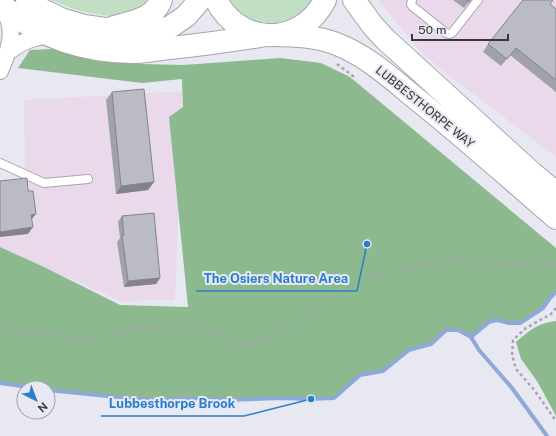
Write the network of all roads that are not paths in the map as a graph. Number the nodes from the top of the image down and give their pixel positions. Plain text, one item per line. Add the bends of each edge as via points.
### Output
1 (27, 0) edge
2 (161, 0) edge
3 (200, 0) edge
4 (216, 0) edge
5 (325, 0) edge
6 (354, 0) edge
7 (478, 0) edge
8 (412, 3) edge
9 (1, 4) edge
10 (106, 29) junction
11 (49, 35) junction
12 (270, 35) junction
13 (8, 52) junction
14 (0, 71) edge
15 (0, 163) edge
16 (88, 179) dead end
17 (556, 193) edge
18 (556, 218) edge

1 - 10 highway via 61,19
2 - 10 highway via 155,10 143,19
3 - 10 highway via 186,16 170,27 147,34 129,34
4 - 12 highway via 225,14 237,25 251,32
5 - 12 highway via 316,14 304,25 290,32
6 - 17 highway, LUBBESTHORPE WAY via 385,40
7 - 8 lane via 449,34
9 - 11 highway via 23,22
9 - 13 street via 9,21 11,35
11 - 12 highway via 86,47 137,52
11 - 13 street via 32,38
12 - 18 highway, LUBBESTHORPE WAY via 320,39 366,59 460,134
13 - 14 street
15 - 16 lane via 44,183

